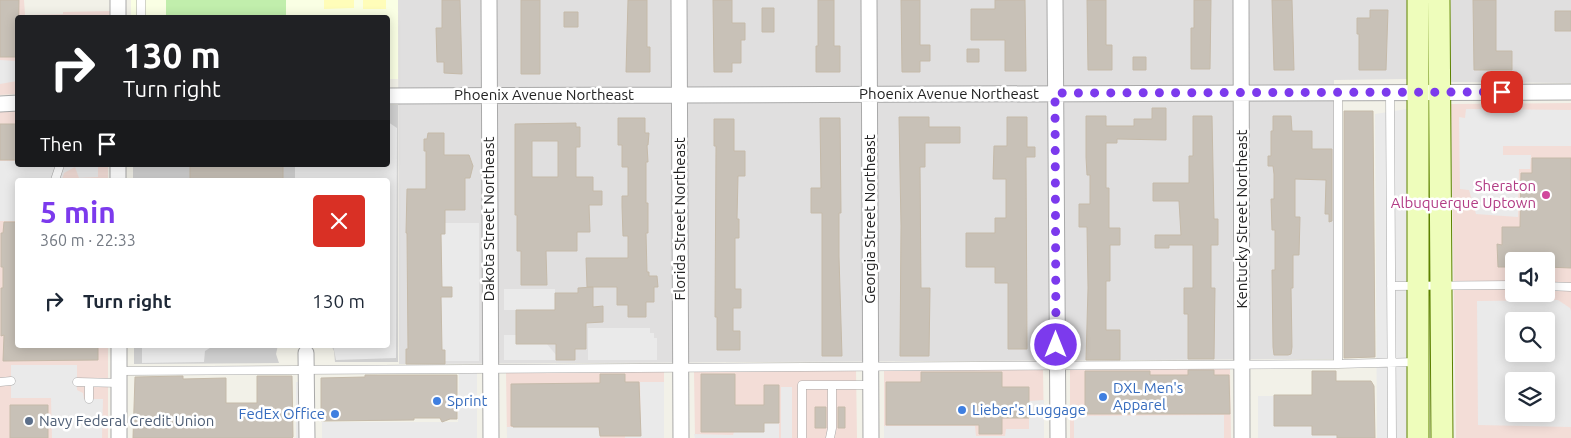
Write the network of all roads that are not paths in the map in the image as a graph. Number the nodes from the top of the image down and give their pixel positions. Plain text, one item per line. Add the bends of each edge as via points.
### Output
1 (118, 0) edge
2 (141, 0) edge
3 (489, 0) edge
4 (679, 0) edge
5 (869, 0) edge
6 (1055, 0) edge
7 (1241, 0) edge
8 (1418, 0) edge
9 (1439, 0) edge
10 (118, 15) edge
11 (141, 15) edge
12 (1571, 92) edge
13 (1055, 93) junction
14 (1242, 93) junction
15 (1338, 93) junction
16 (1390, 93) junction
17 (1429, 93) junction
18 (870, 94) junction
19 (488, 95) junction
20 (679, 95) junction
21 (390, 96) edge
22 (15, 103) edge
23 (0, 104) edge
24 (1505, 285) edge
25 (1391, 286) junction
26 (1418, 286) junction
27 (1441, 286) junction
28 (1555, 286) edge
29 (1571, 287) edge
30 (119, 348) edge
31 (306, 352) dead end
32 (1418, 362) junction
33 (1392, 363) junction
34 (1338, 364) junction
35 (1057, 365) junction
36 (1242, 365) junction
37 (870, 366) junction
38 (680, 368) junction
39 (490, 369) junction
40 (306, 370) junction
41 (119, 377) junction
42 (11, 381) dead end
43 (0, 382) edge
44 (77, 382) dead end
45 (89, 383) junction
46 (832, 385) junction
47 (870, 385) junction
48 (89, 399) dead end
49 (119, 438) edge
50 (306, 438) edge
51 (491, 438) edge
52 (681, 438) edge
53 (802, 438) edge
54 (830, 438) edge
55 (871, 438) edge
56 (1058, 438) edge
57 (1242, 438) edge
58 (1392, 438) edge
59 (1418, 438) edge
60 (1442, 438) edge

1 - 10 street
2 - 11 lane
3 - 19 street, Dakota Street Northeast
4 - 20 street, Florida Street Northeast
5 - 18 street, Georgia Street Northeast
6 - 13 street
7 - 14 street, Kentucky Street Northeast
8 - 17 main road
9 - 17 main road
12 - 17 street, Phoenix Avenue Northeast
13 - 14 street, Phoenix Avenue Northeast
13 - 18 street, Phoenix Avenue Northeast
13 - 35 street
14 - 15 street, Phoenix Avenue Northeast
14 - 36 street, Kentucky Street Northeast
15 - 16 street, Phoenix Avenue Northeast
15 - 34 lane
16 - 17 street, Phoenix Avenue Northeast
16 - 25 lane
17 - 26 main road
17 - 27 main road
18 - 20 street, Phoenix Avenue Northeast
18 - 37 street, Georgia Street Northeast
19 - 20 street, Phoenix Avenue Northeast
19 - 21 street, Phoenix Avenue Northeast
19 - 39 street, Dakota Street Northeast
20 - 38 street, Florida Street Northeast
22 - 23 street
24 - 27 lane
25 - 26 lane
25 - 33 lane
26 - 27 lane
26 - 32 main road
27 - 60 main road
28 - 29 lane
30 - 41 street
31 - 40 street
32 - 33 lane
32 - 59 main road
33 - 34 lane
33 - 58 lane
34 - 36 lane
35 - 36 lane
35 - 37 lane
35 - 56 street
36 - 57 street, Kentucky Street Northeast
37 - 38 lane
37 - 47 street, Georgia Street Northeast
38 - 39 lane
38 - 52 street, Florida Street Northeast
39 - 40 lane
39 - 51 street, Dakota Street Northeast
40 - 41 lane
40 - 50 street
41 - 45 lane
41 - 49 street
42 - 43 lane
44 - 45 lane
45 - 48 lane
46 - 47 lane
46 - 53 lane via 802,385
46 - 54 lane
47 - 55 street, Georgia Street Northeast

